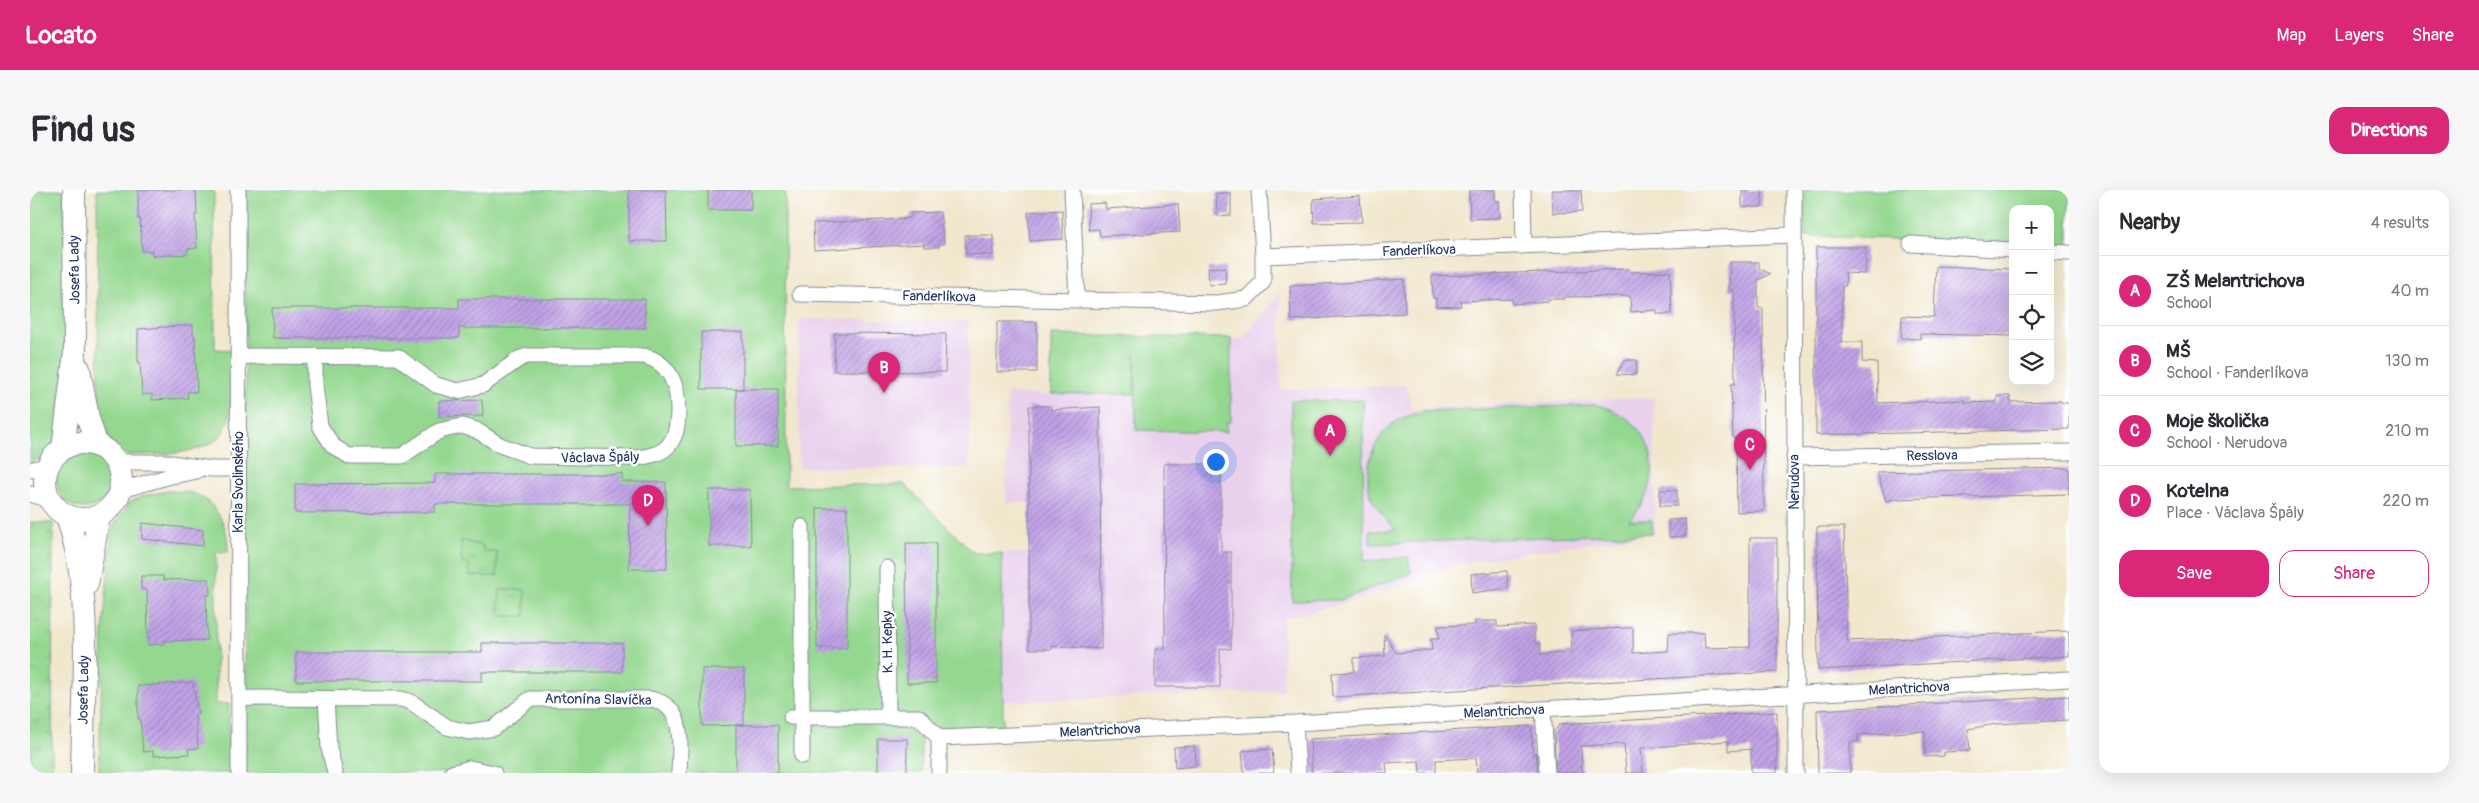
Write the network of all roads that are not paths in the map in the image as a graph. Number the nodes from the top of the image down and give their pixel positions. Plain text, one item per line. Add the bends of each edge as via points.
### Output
1 (74, 190) edge
2 (238, 190) edge
3 (1072, 190) edge
4 (1259, 190) edge
5 (1523, 190) edge
6 (1794, 190) edge
7 (1794, 236) junction
8 (1910, 244) dead end
9 (1524, 246) junction
10 (2009, 250) edge
11 (2054, 252) edge
12 (2069, 253) edge
13 (1263, 256) junction
14 (800, 294) dead end
15 (1077, 300) junction
16 (75, 351) junction
17 (238, 356) junction
18 (315, 358) junction
19 (97, 446) junction
20 (2069, 452) edge
21 (58, 454) junction
22 (1794, 457) junction
23 (116, 462) junction
24 (211, 469) junction
25 (238, 469) junction
26 (30, 470) edge
27 (121, 490) junction
28 (40, 497) edge
29 (67, 516) junction
30 (99, 516) junction
31 (802, 527) dead end
32 (887, 568) dead end
33 (84, 607) junction
34 (2069, 679) edge
35 (1796, 695) junction
36 (239, 698) junction
37 (326, 699) junction
38 (1543, 709) junction
39 (888, 716) junction
40 (797, 717) junction
41 (1295, 723) junction
42 (939, 738) junction
43 (802, 756) dead end
44 (82, 773) edge
45 (238, 773) edge
46 (335, 773) edge
47 (452, 773) edge
48 (494, 773) edge
49 (679, 773) edge
50 (939, 773) edge
51 (1298, 773) edge
52 (1547, 773) edge
53 (1796, 773) edge

1 - 16 street, Josefa Lady
2 - 17 street, Karla Svolinského
3 - 15 street
4 - 13 street
5 - 9 street
6 - 7 street, Nerudova
7 - 9 street, Fanderlíkova
7 - 22 street, Nerudova
8 - 10 street
9 - 13 street, Fanderlíkova
11 - 12 street
13 - 15 street, Fanderlíkova via 1263,282 1246,300 1217,304
14 - 15 street, Fanderlíkova
16 - 19 street, Josefa Lady
16 - 21 street, Josefa Lady
17 - 18 street, Václava Špály
17 - 25 street, Karla Svolinského
18 - 18 street, Václava Špály via 398,357 436,385 458,391 483,385 528,356 644,356 662,365 674,381 678,394 677,427 663,450 637,458 530,456 462,426 439,431 402,456 349,456 333,446 320,426 314,385
19 - 21 street via 80,444
19 - 23 street
20 - 22 street, Resslova
21 - 26 street via 45,466
21 - 28 street, Josefa Lady
22 - 35 street, Nerudova
23 - 24 street via 165,462
23 - 27 street
24 - 25 street
24 - 27 street
25 - 36 street, Karla Svolinského
27 - 30 street via 113,505
28 - 29 street, Josefa Lady
29 - 30 street via 83,520
29 - 33 street, Josefa Lady
30 - 33 street, Josefa Lady
31 - 40 street
32 - 39 street, K. H. Kepky
33 - 44 street, Josefa Lady
34 - 35 street, Melantrichova
35 - 38 street, Melantrichova
35 - 53 street, Nerudova
36 - 37 street, Antonína Slavíčka
36 - 45 street, Karla Svolinského
37 - 46 street via 329,748
37 - 49 street, Antonína Slavíčka via 405,700 447,727 469,732 494,728 530,699 658,700 677,718
38 - 41 street, Melantrichova
38 - 52 street
39 - 40 street
39 - 42 street via 919,718
40 - 43 street
41 - 42 street, Melantrichova
41 - 51 street
42 - 50 street
47 - 48 street via 478,768

